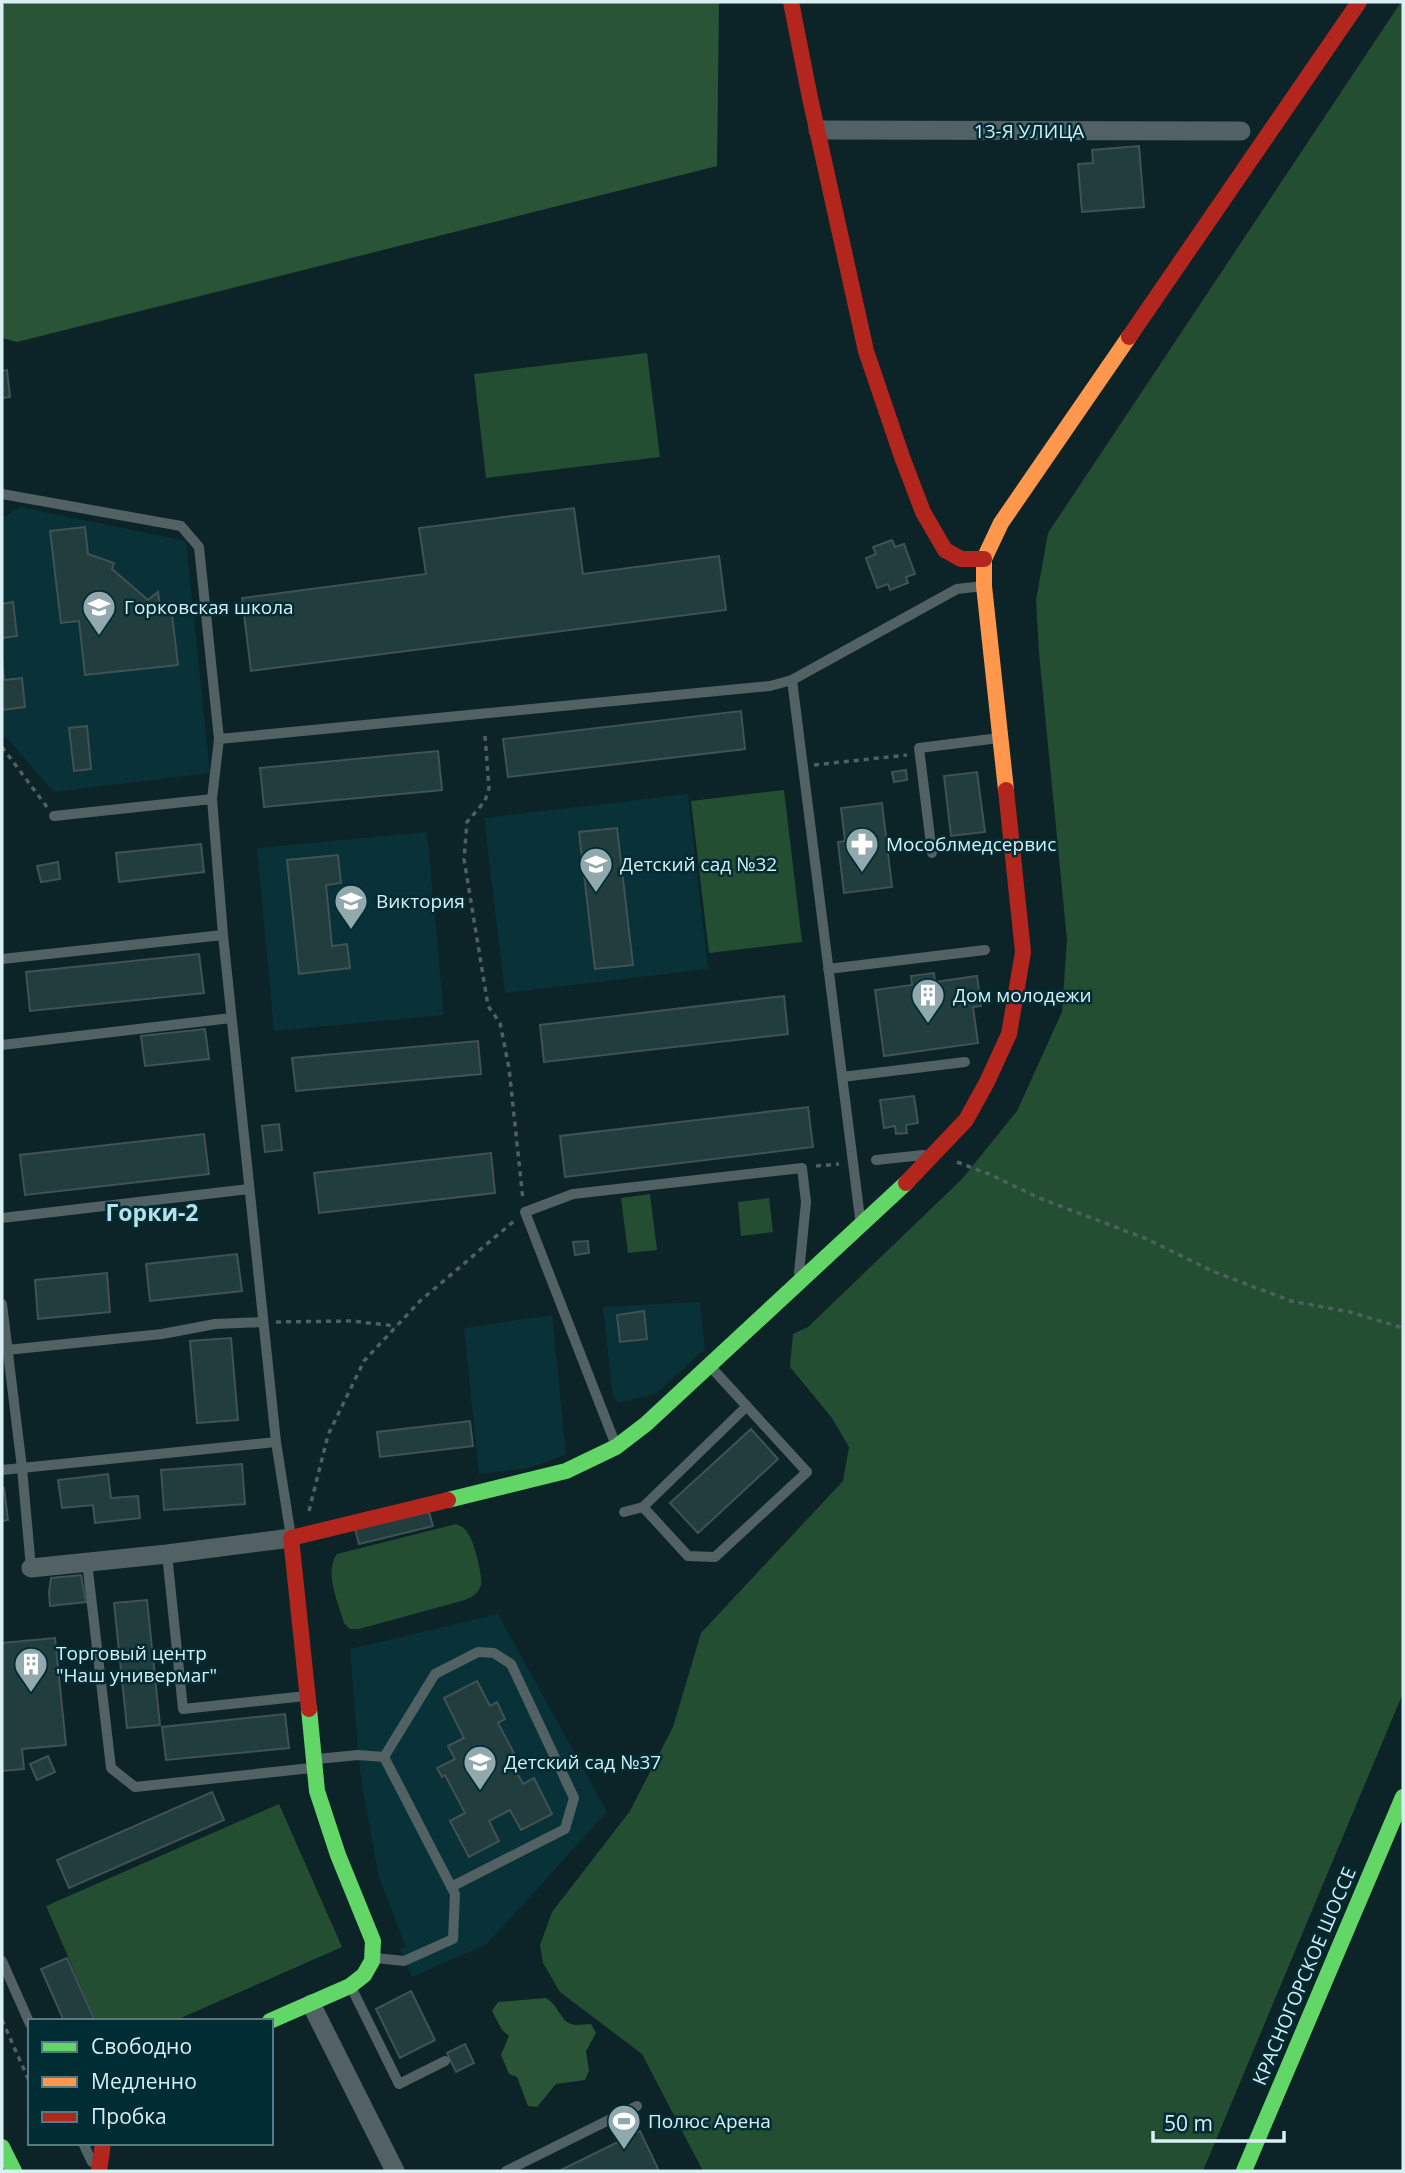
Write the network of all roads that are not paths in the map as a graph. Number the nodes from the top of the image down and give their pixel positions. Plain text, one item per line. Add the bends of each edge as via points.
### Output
1 (792, 2) edge
2 (1359, 2) edge
3 (818, 130) junction
4 (1241, 131) dead end
5 (2, 494) edge
6 (984, 559) junction
7 (984, 586) junction
8 (792, 680) junction
9 (219, 738) junction
10 (1000, 738) junction
11 (212, 799) junction
12 (54, 816) road end
13 (932, 853) dead end
14 (223, 935) junction
15 (985, 950) dead end
16 (2, 959) edge
17 (828, 969) junction
18 (231, 1018) junction
19 (2, 1045) edge
20 (965, 1062) dead end
21 (842, 1077) junction
22 (933, 1154) junction
23 (876, 1160) dead end
24 (249, 1189) junction
25 (2, 1219) edge
26 (860, 1225) junction
27 (798, 1284) junction
28 (2, 1304) edge
29 (263, 1322) junction
30 (7, 1350) junction
31 (710, 1366) junction
32 (747, 1406) junction
33 (275, 1441) junction
34 (616, 1447) junction
35 (22, 1468) junction
36 (2, 1470) edge
37 (643, 1507) junction
38 (624, 1512) dead end
39 (300, 1535) junction
40 (167, 1554) junction
41 (87, 1562) junction
42 (31, 1567) joint
43 (307, 1696) junction
44 (384, 1757) junction
45 (313, 1763) junction
46 (1403, 1797) edge
47 (451, 1888) junction
48 (372, 1957) junction
49 (2, 1961) edge
50 (350, 1986) junction
51 (311, 2004) junction
52 (28, 2020) edge
53 (273, 2020) edge
54 (445, 2061) dead end
55 (637, 2106) dead end
56 (84, 2145) edge
57 (103, 2145) edge
58 (2, 2147) edge
59 (14, 2171) edge
60 (98, 2171) edge
61 (396, 2171) edge
62 (506, 2171) edge
63 (1244, 2171) edge

1 - 3 street
2 - 6 street via 1001,523
3 - 4 street, 13-Я УЛИЦА
3 - 6 street via 866,351 923,512 945,550 961,559
5 - 9 lane via 181,526 199,547
6 - 7 street
7 - 8 lane via 957,589
7 - 10 street
8 - 9 lane via 770,686
8 - 17 lane
9 - 11 lane
10 - 13 lane via 919,748
10 - 22 street via 1023,952 1009,1034 966,1120
11 - 12 lane
11 - 14 lane
14 - 16 lane
14 - 18 lane
15 - 17 lane
17 - 21 lane
18 - 19 lane
18 - 24 lane
20 - 21 lane
21 - 26 lane
22 - 23 lane
22 - 26 street
24 - 25 lane
24 - 29 lane
26 - 27 street
27 - 31 street
27 - 34 lane via 806,1202 802,1168 573,1194 525,1212
28 - 30 lane
29 - 30 lane
29 - 33 lane
30 - 35 lane
31 - 32 lane
31 - 34 street
32 - 37 lane
32 - 37 lane via 807,1472 715,1557 688,1556
33 - 35 lane
33 - 39 lane
34 - 39 street via 542,1478
35 - 36 lane
35 - 42 lane
37 - 38 lane
39 - 40 street
39 - 43 street
40 - 41 street
40 - 43 lane via 183,1709
41 - 42 street
41 - 45 lane via 111,1768 135,1787
43 - 45 street
44 - 45 lane via 358,1755
44 - 47 lane
44 - 47 lane via 435,1674 478,1652 494,1653 511,1664 574,1798 565,1829
45 - 48 street via 326,1823 373,1941
46 - 63 street, КРАСНОГОРСКОЕ ШОССЕ
47 - 48 lane via 455,1894 453,1939 404,1961
48 - 50 street via 364,1975
49 - 52 lane
50 - 51 street
50 - 54 lane via 399,2084
51 - 53 street
51 - 61 street
55 - 62 lane
56 - 60 lane
57 - 60 street
58 - 59 street

